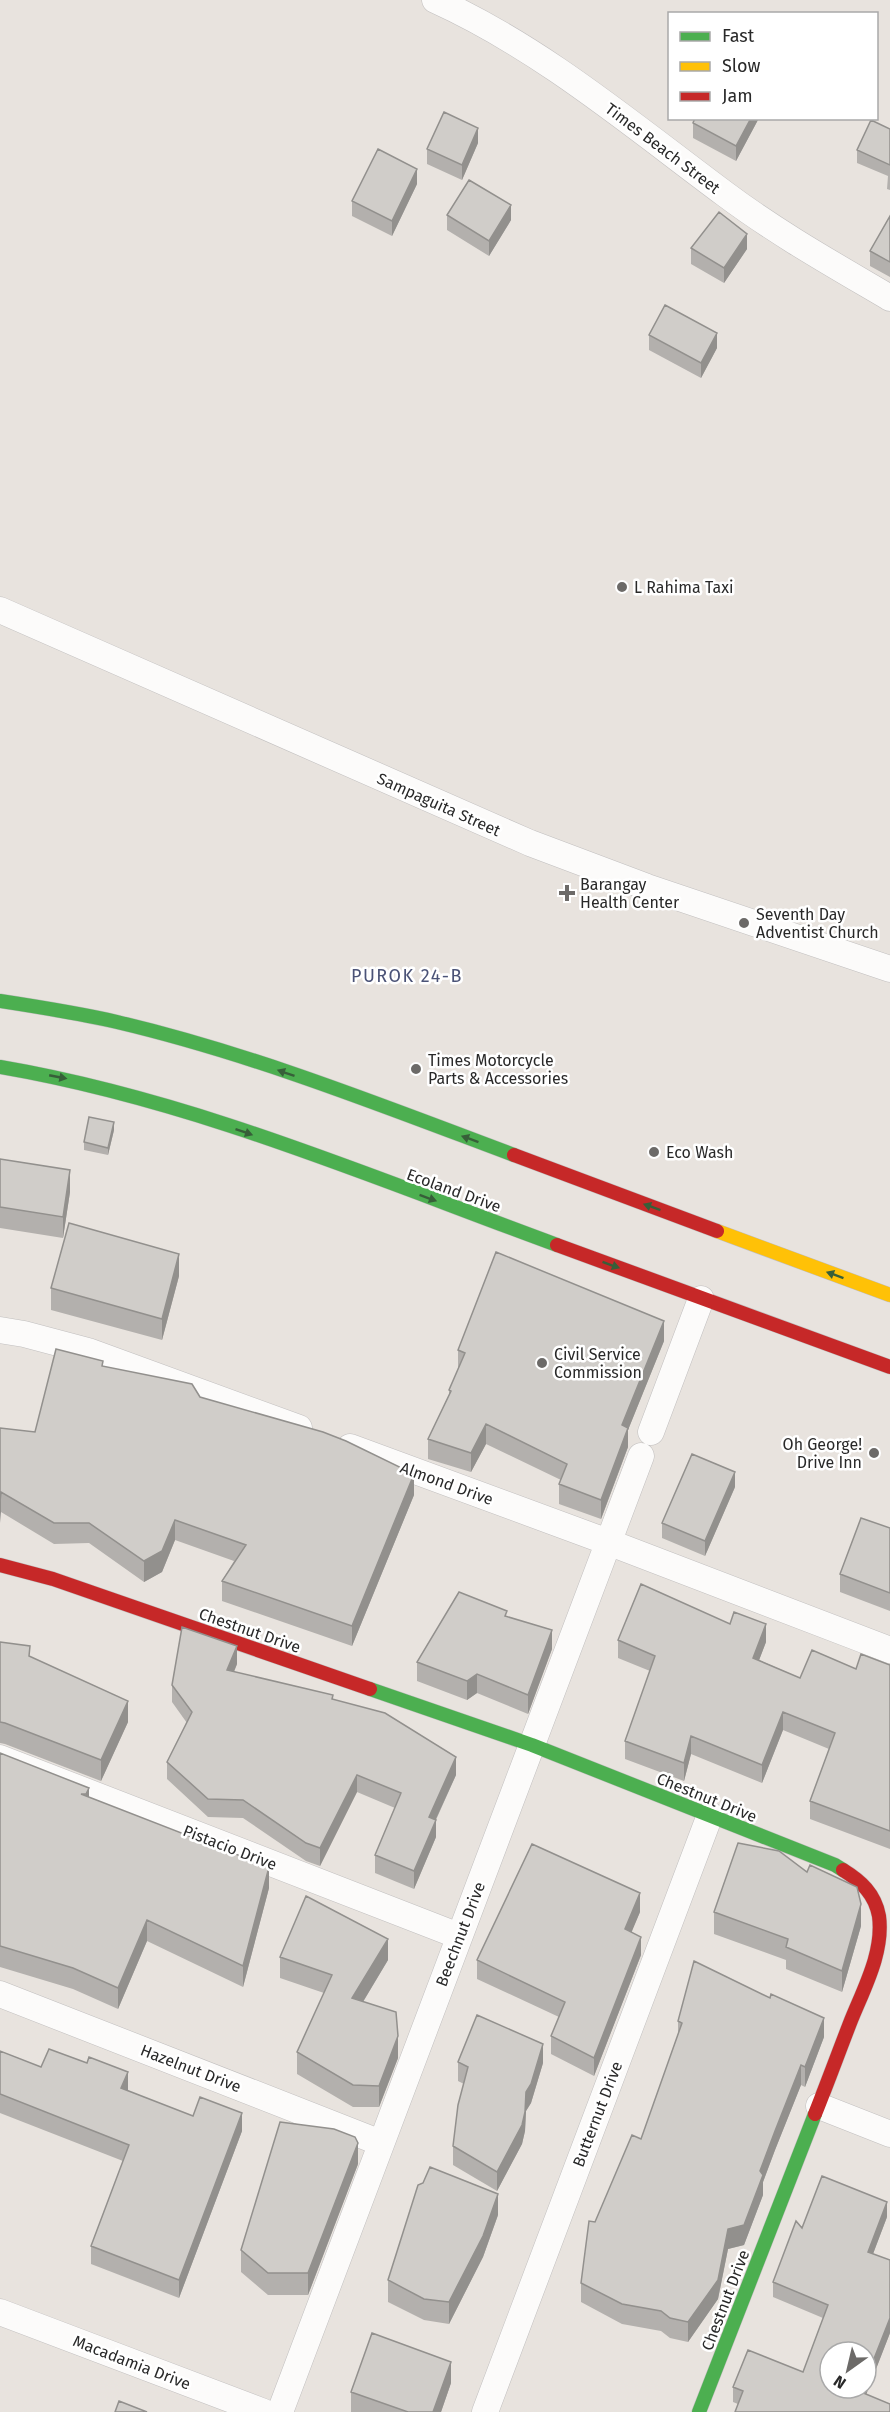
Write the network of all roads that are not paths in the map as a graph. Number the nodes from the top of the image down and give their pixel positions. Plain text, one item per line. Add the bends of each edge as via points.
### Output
1 (435, 0) edge
2 (890, 298) edge
3 (0, 610) edge
4 (890, 969) edge
5 (0, 1001) edge
6 (0, 1067) edge
7 (890, 1295) edge
8 (701, 1299) junction
9 (0, 1330) edge
10 (890, 1367) edge
11 (651, 1432) dead end
12 (641, 1456) dead end
13 (608, 1542) junction
14 (0, 1565) edge
15 (890, 1650) edge
16 (532, 1745) junction
17 (0, 1758) edge
18 (710, 1815) junction
19 (459, 1936) junction
20 (0, 1994) edge
21 (819, 2106) junction
22 (890, 2134) edge
23 (381, 2143) junction
24 (0, 2312) edge
25 (264, 2412) edge
26 (280, 2412) edge
27 (485, 2412) edge
28 (699, 2412) edge

1 - 2 street, Times Beach Street via 552,67 636,125 726,195
3 - 4 street, Sampaguita Street via 530,843
7 -> 5 main road via 369,1101 177,1037 125,1023
6 -> 8 main road, Ecoland Drive via 87,1082 162,1103
8 - 10 main road, Ecoland Drive
8 - 11 street
9 - 13 street, Almond Drive via 88,1351
12 - 13 street, Beechnut Drive
13 - 15 street, Almond Drive
13 - 16 street, Beechnut Drive
14 - 16 main road, Chestnut Drive via 53,1579
16 - 18 main road, Chestnut Drive
16 - 19 street, Beechnut Drive
17 - 19 street, Pistacio Drive
18 - 21 main road, Chestnut Drive via 835,1865 863,1884 878,1909 880,1938 871,1970
18 - 27 street, Butternut Drive
19 - 23 street, Beechnut Drive
20 - 23 street, Hazelnut Drive
21 - 22 street
21 - 28 main road, Chestnut Drive
23 - 26 street, Beechnut Drive
24 - 25 street, Macadamia Drive

